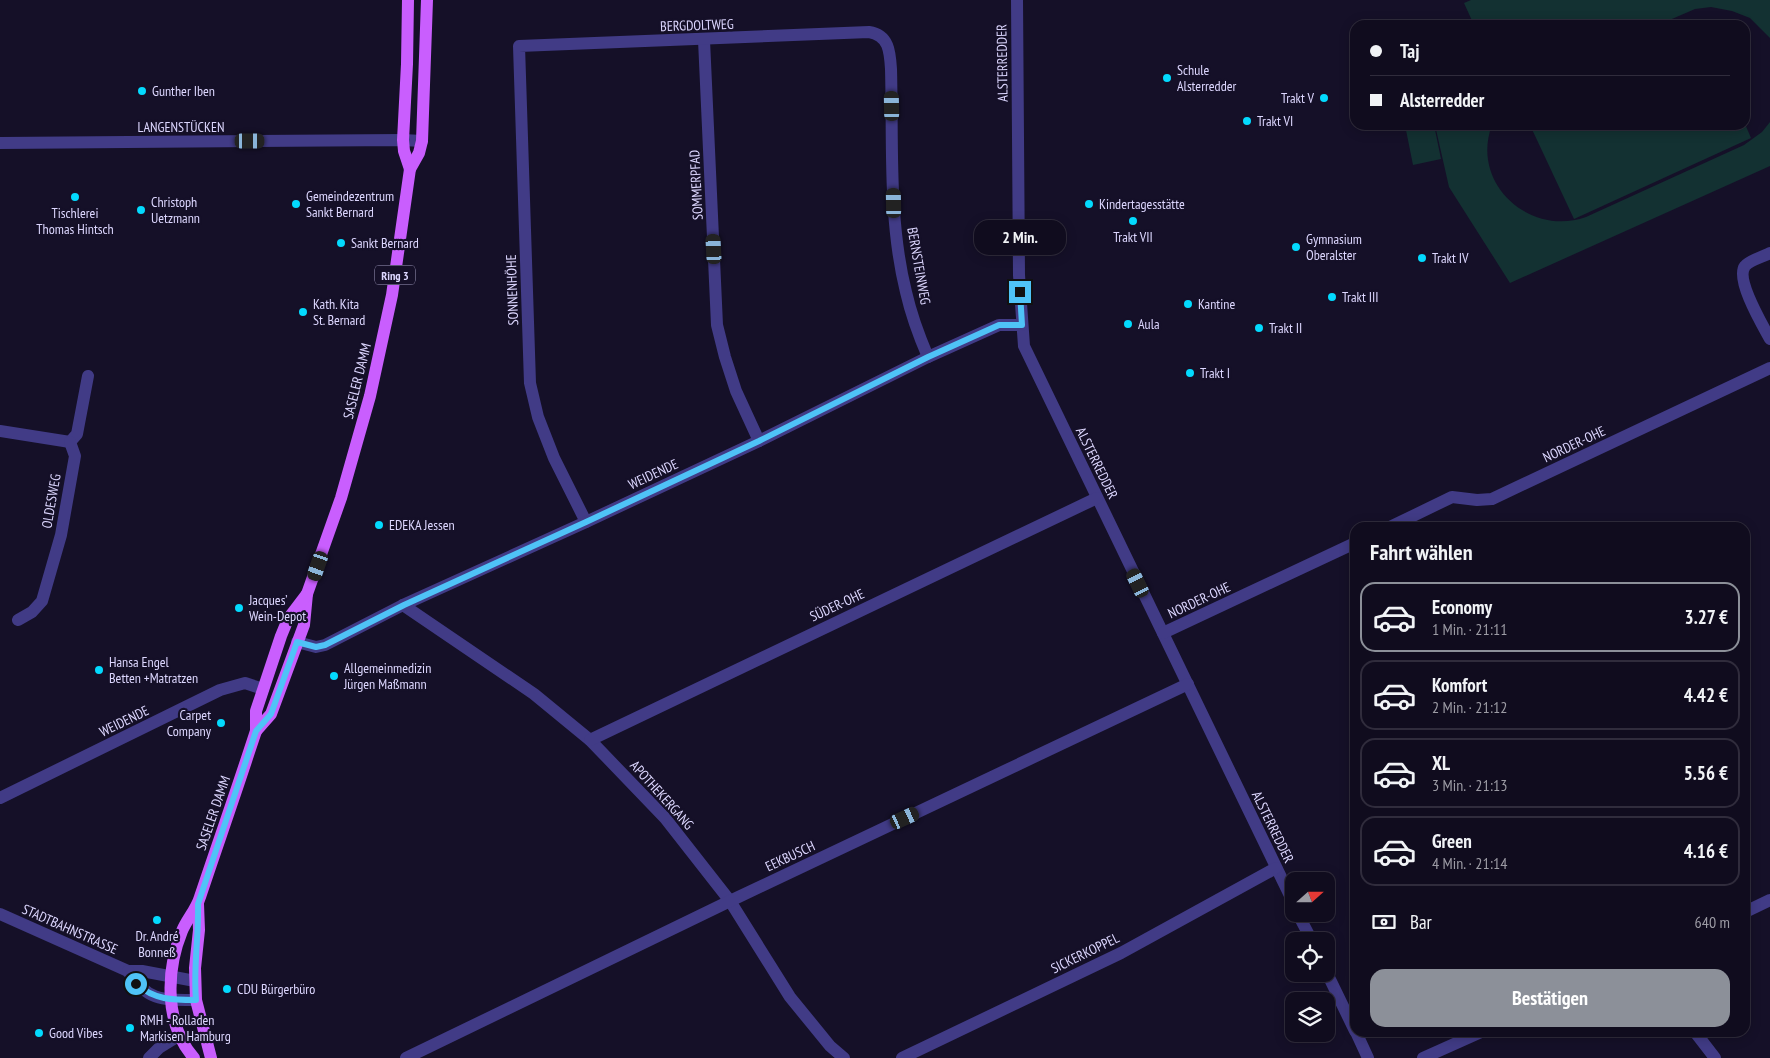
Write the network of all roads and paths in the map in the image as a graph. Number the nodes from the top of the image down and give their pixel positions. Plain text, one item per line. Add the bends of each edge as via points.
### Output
1 (408, 0) edge
2 (428, 0) edge
3 (1016, 0) edge
4 (877, 33) joint
5 (704, 40) junction
6 (519, 46) joint
7 (403, 140) junction
8 (422, 142) junction
9 (0, 143) edge
10 (410, 169) junction
11 (1770, 253) edge
12 (1022, 325) junction
13 (1770, 339) edge
14 (928, 357) junction
15 (1770, 368) edge
16 (88, 376) dead end
17 (0, 431) edge
18 (759, 441) junction
19 (70, 442) junction
20 (1097, 498) junction
21 (586, 522) junction
22 (1400, 522) edge
23 (1350, 545) edge
24 (307, 594) junction
25 (404, 605) junction
26 (18, 620) dead end
27 (1163, 633) junction
28 (297, 642) junction
29 (1188, 684) junction
30 (263, 688) junction
31 (256, 731) junction
32 (590, 740) junction
33 (0, 798) edge
34 (1276, 868) junction
35 (1285, 886) edge
36 (1770, 900) edge
37 (730, 901) junction
38 (198, 904) junction
39 (1750, 910) edge
40 (0, 914) edge
41 (128, 972) junction
42 (171, 977) junction
43 (195, 981) junction
44 (1331, 982) edge
45 (171, 1000) junction
46 (196, 1000) junction
47 (1350, 1021) edge
48 (180, 1035) junction
49 (1358, 1037) edge
50 (1471, 1037) edge
51 (1699, 1037) edge
52 (149, 1058) edge
53 (194, 1058) edge
54 (212, 1058) edge
55 (406, 1058) edge
56 (844, 1058) edge
57 (902, 1058) edge
58 (1368, 1058) edge
59 (1423, 1058) edge
60 (1715, 1058) edge

1 - 7 main road, SASELER DAMM / Ring 3
2 - 8 main road, SASELER DAMM / Ring 3
3 - 12 street, ALSTERREDDER
4 - 5 street, BERGDOLTWEG
4 - 14 street, BERNSTEINWEG via 887,43 890,55 894,203 901,267 910,310
5 - 6 street, BERGDOLTWEG
5 - 18 street, SOMMERPFAD via 717,325 736,391
6 - 21 street, SONNENHÖHE via 530,383 538,417 554,458
7 - 8 street, LANGENSTÜCKEN
7 - 9 street, LANGENSTÜCKEN
7 - 10 main road, SASELER DAMM / Ring 3
8 - 10 main road, SASELER DAMM / Ring 3
10 - 24 main road, SASELER DAMM / Ring 3 via 392,295 374,382 339,504
11 - 13 street via 1749,263 1743,270 1743,283
12 - 14 street, WEIDENDE via 999,325
12 - 20 street, ALSTERREDDER via 1029,359
14 - 18 street, WEIDENDE
15 - 22 street, NORDER-OHE via 1492,499 1452,497
16 - 19 street via 77,434
17 - 19 street
18 - 21 street, WEIDENDE
19 - 26 street, OLDESWEG via 75,456 62,525 42,601
20 - 27 street, ALSTERREDDER
20 - 32 street, SÜDER-OHE
21 - 25 street, WEIDENDE
23 - 27 street, NORDER-OHE
24 - 28 main road, SASELER DAMM / Ring 3 via 304,625
24 - 30 main road, SASELER DAMM / Ring 3 via 288,619
25 - 28 street, WEIDENDE via 325,645 316,647
25 - 32 street, APOTHEKERGANG via 534,694
27 - 29 street, ALSTERREDDER
28 - 31 main road, SASELER DAMM / Ring 3 via 271,714
29 - 34 street, ALSTERREDDER
29 - 37 street, EEKBUSCH
30 - 31 main road, SASELER DAMM / Ring 3 via 256,711
30 - 33 street, WEIDENDE via 245,683 220,690
31 - 38 main road, SASELER DAMM / Ring 3
32 - 37 street, APOTHEKERGANG via 665,818
34 - 35 street, ALSTERREDDER
34 - 57 street, SICKERKOPPEL via 1121,953
36 - 39 street
37 - 55 street, EEKBUSCH
37 - 56 street, APOTHEKERGANG via 790,997 830,1046
38 - 42 main road, SASELER DAMM / Ring 3 via 178,943
38 - 43 main road, SASELER DAMM / Ring 3
40 - 41 street, STADTBAHNSTRASSE
41 - 42 street, STADTBAHNSTRASSE via 142,971
41 - 45 street, STADTBAHNSTRASSE via 146,993
42 - 43 street, STADTBAHNSTRASSE
42 - 45 main road, SASELER DAMM / Ring 3
43 - 46 main road, SASELER DAMM / Ring 3
44 - 47 street
45 - 46 street, STADTBAHNSTRASSE
45 - 48 main road, Ring 3
46 - 54 main road, Ring 3
48 - 52 street
48 - 53 main road, Ring 3
49 - 58 street
50 - 59 street
51 - 60 street

